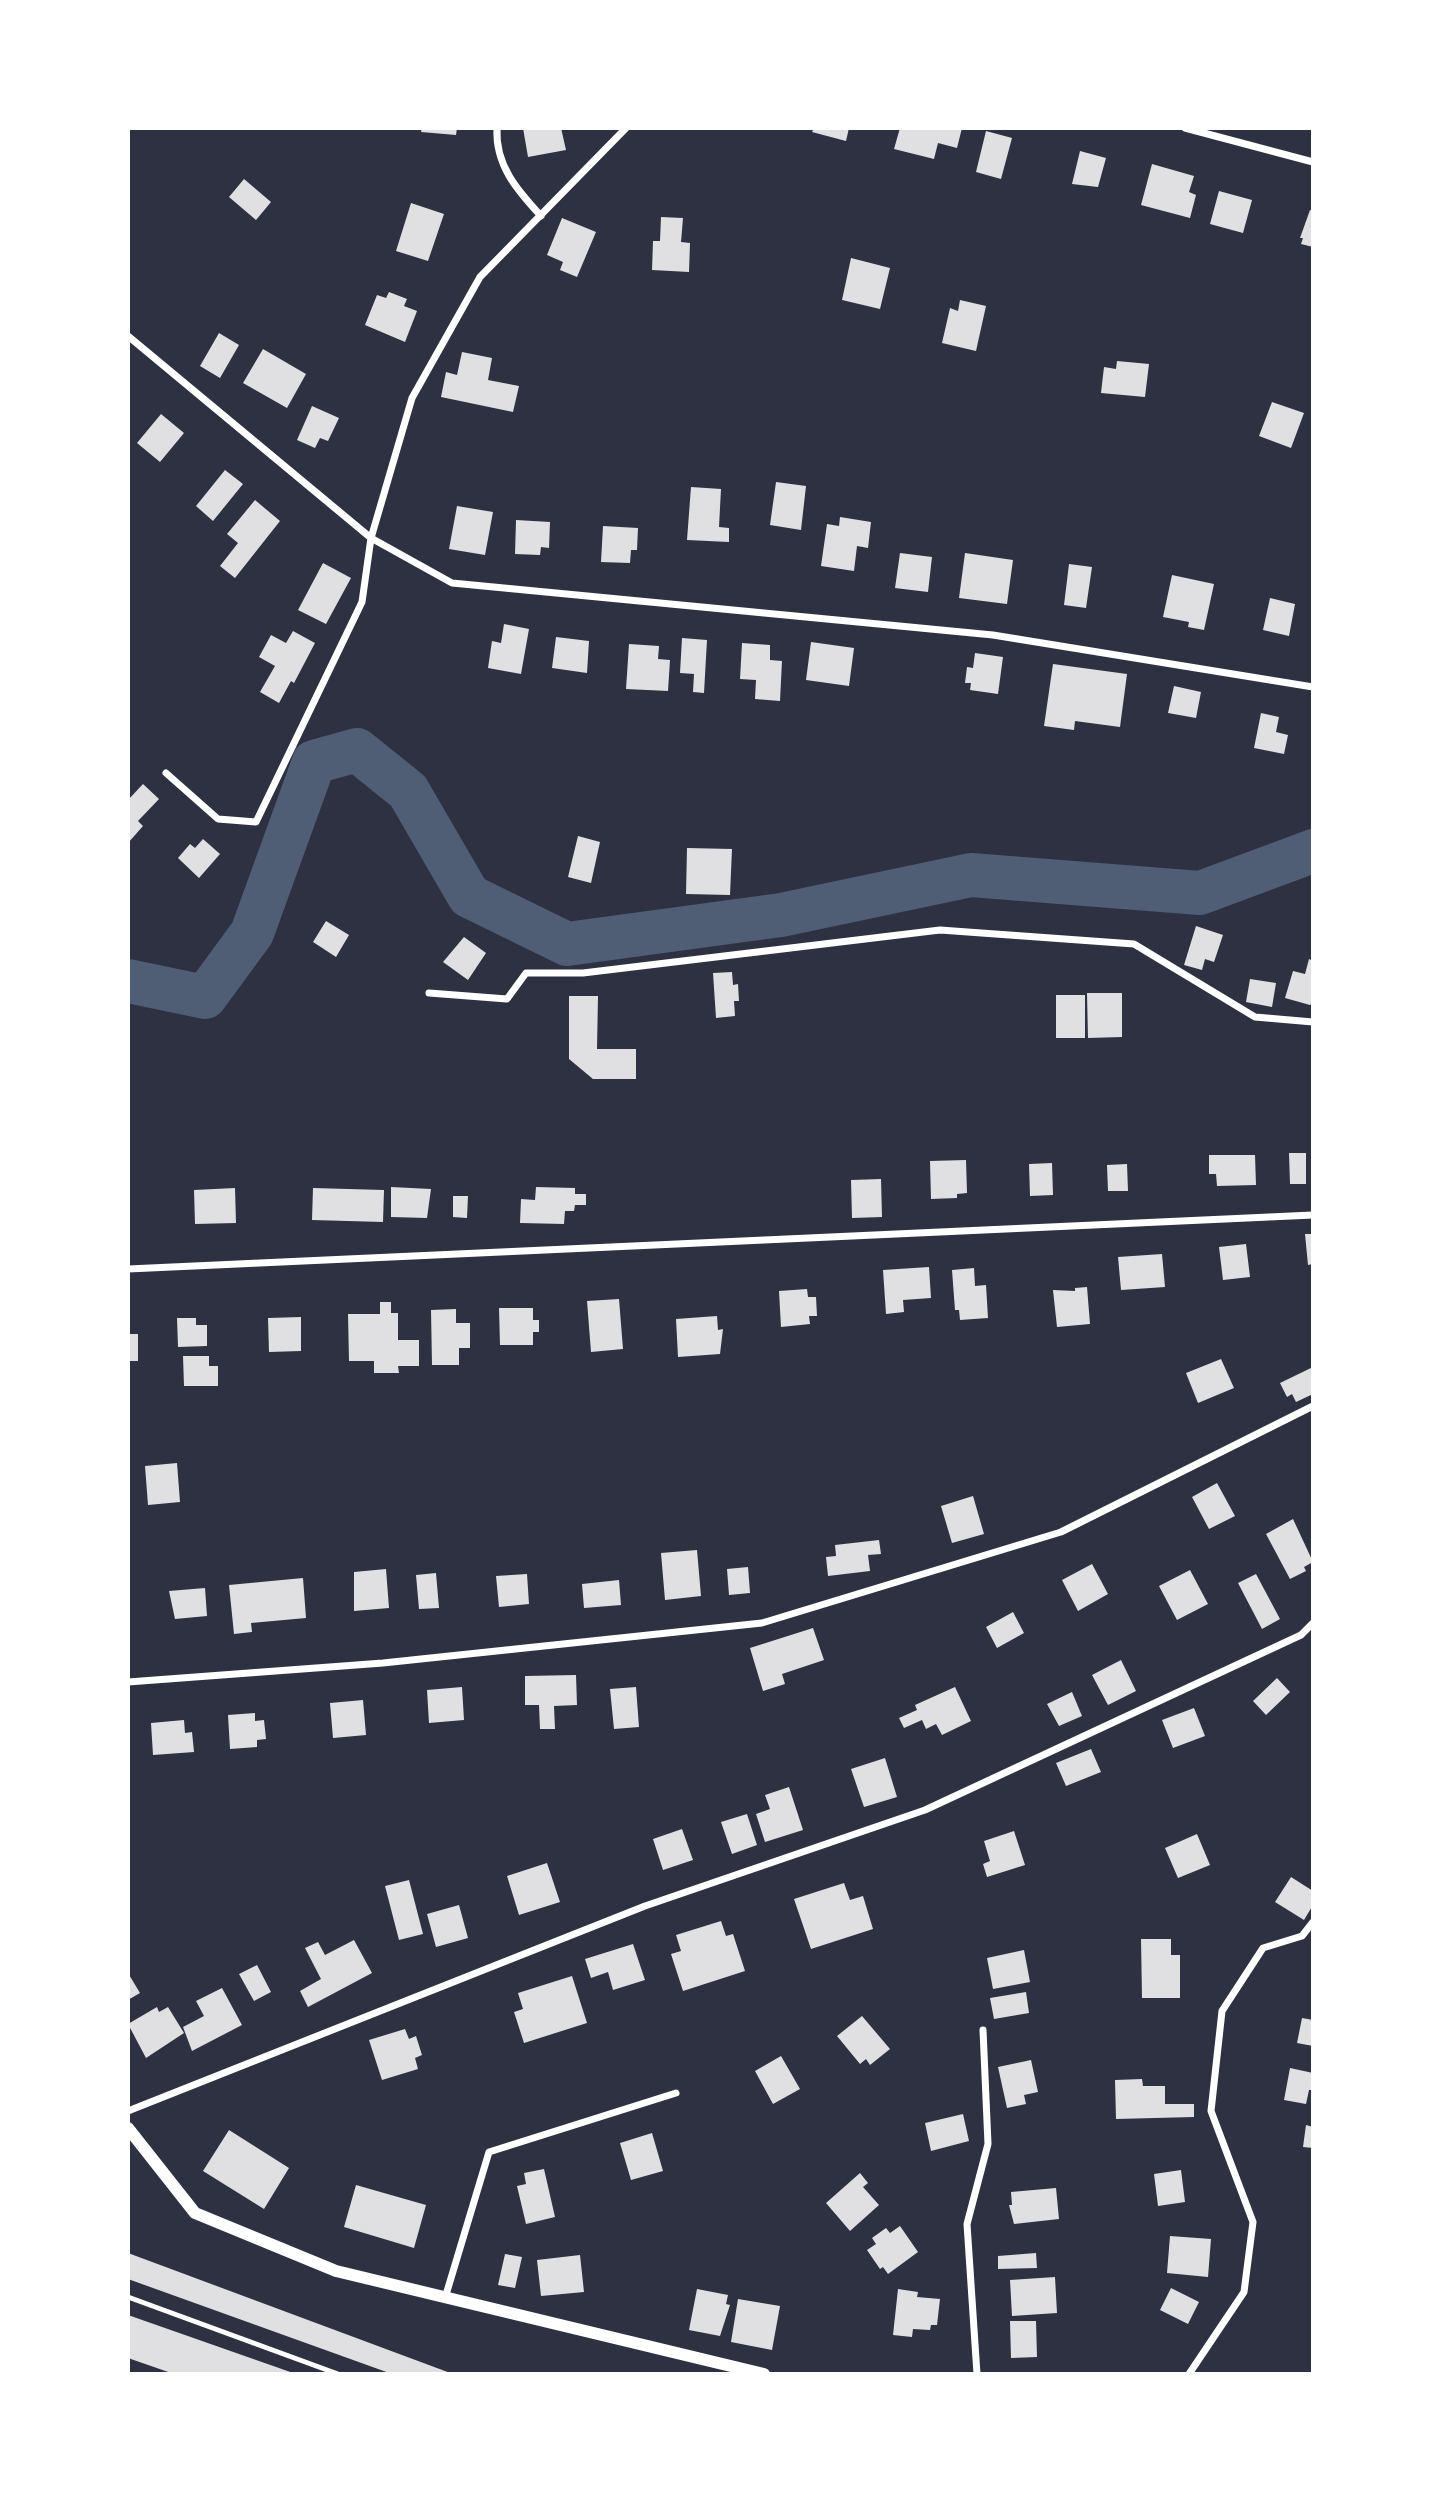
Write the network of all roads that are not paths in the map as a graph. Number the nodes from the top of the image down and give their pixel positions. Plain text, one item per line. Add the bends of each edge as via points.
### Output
1 (497, 128) edge
2 (626, 128) edge
3 (1185, 128) edge
4 (1313, 162) edge
5 (541, 216) junction
6 (128, 336) edge
7 (371, 538) junction
8 (1313, 687) edge
9 (166, 773) dead end
10 (429, 993) dead end
11 (1313, 1022) edge
12 (1313, 1215) edge
13 (128, 1269) edge
14 (1313, 1406) edge
15 (1313, 1622) edge
16 (128, 1682) edge
17 (1313, 1922) edge
18 (983, 2030) dead end
19 (676, 2093) dead end
20 (128, 2111) edge
21 (128, 2128) edge
22 (128, 2297) edge
23 (445, 2298) junction
24 (722, 2370) edge
25 (338, 2374) edge
26 (764, 2374) edge
27 (977, 2374) edge
28 (1189, 2374) edge

1 - 5 street via 496,146 512,185
2 - 5 street
3 - 4 street
5 - 7 street via 480,277 412,398
6 - 7 street
7 - 8 street via 452,583 993,635
7 - 9 street via 362,602 256,822 218,819
10 - 11 street via 507,999 526,973 583,972 940,930 1134,944 1255,1017
12 - 13 street
14 - 16 street via 1061,1532 762,1623 383,1663
15 - 20 street via 1301,1634 925,1810 645,1906
17 - 28 street via 1302,1936 1263,1948 1222,2011 1210,2111 1253,2222 1244,2292
18 - 27 street via 988,2144 967,2224
19 - 23 street via 489,2152
21 - 23 street via 195,2213 336,2271
22 - 25 lane
23 - 24 street
24 - 26 street

